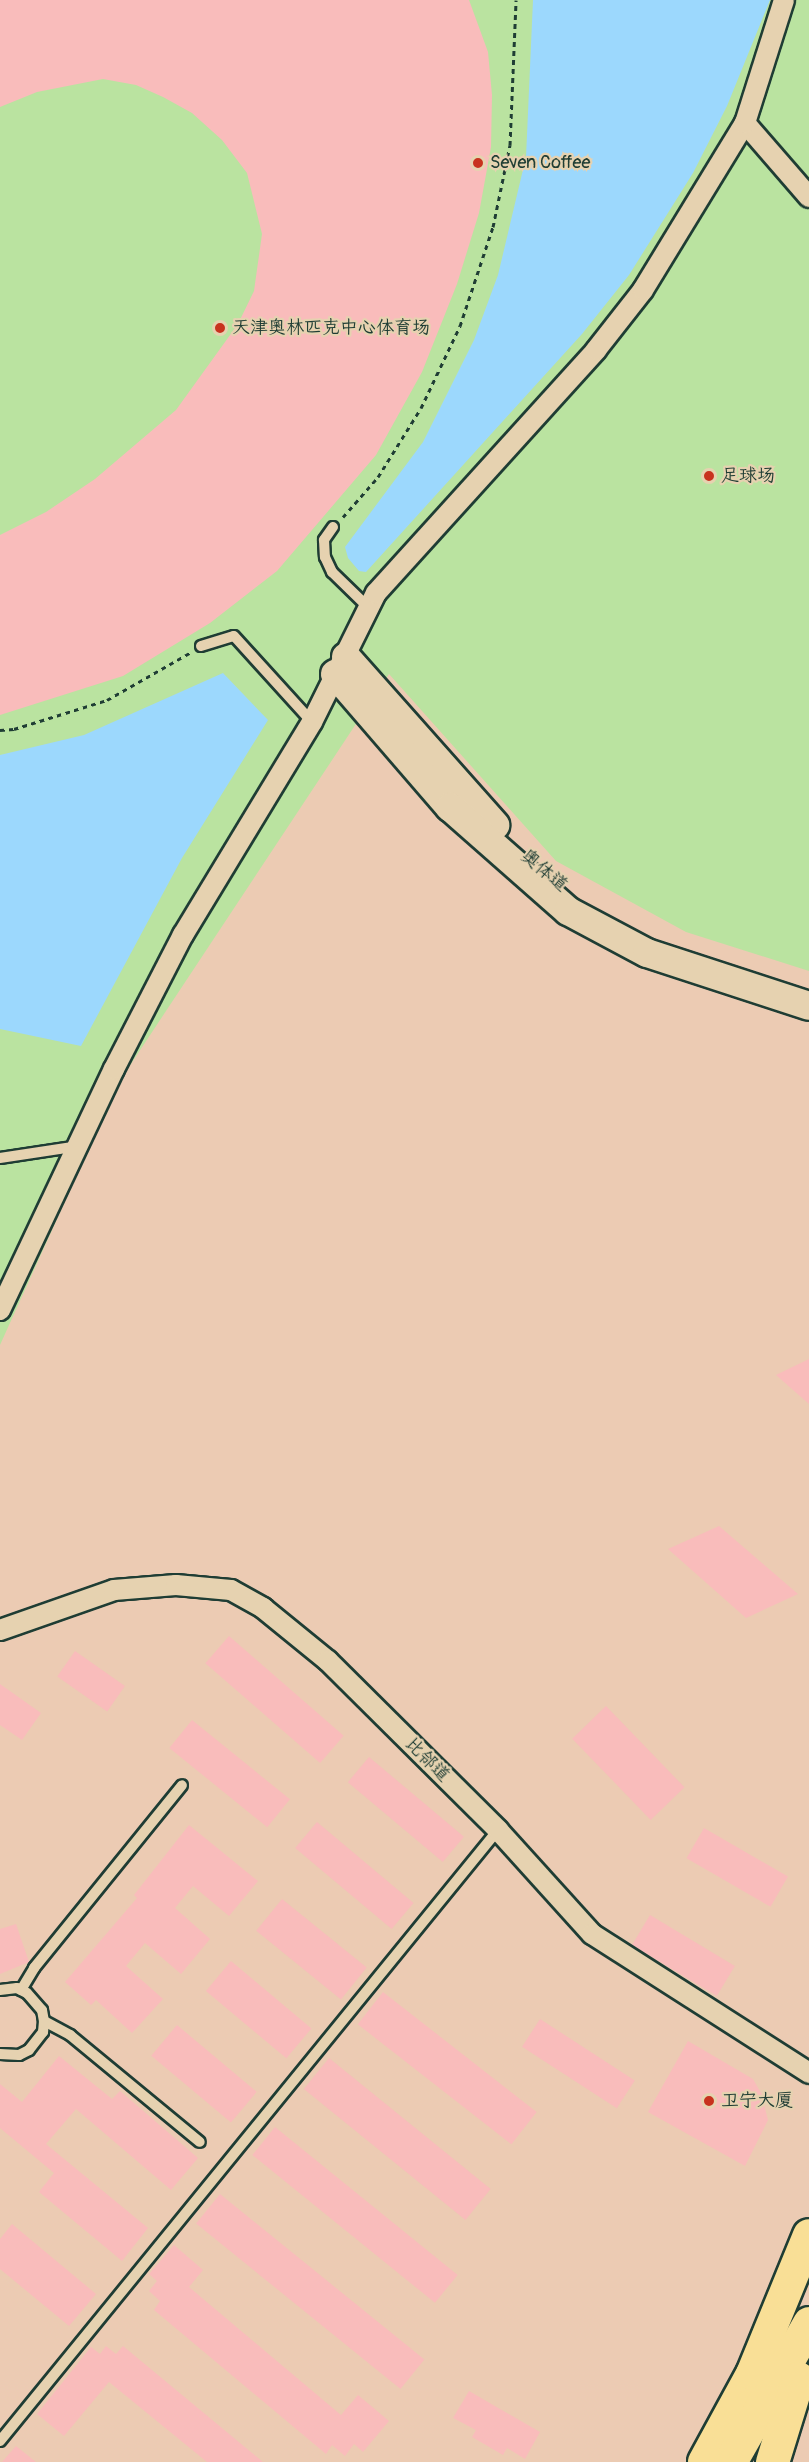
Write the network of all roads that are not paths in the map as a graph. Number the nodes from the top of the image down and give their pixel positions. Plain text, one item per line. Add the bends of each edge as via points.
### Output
1 (784, 0) edge
2 (745, 123) junction
3 (809, 197) edge
4 (333, 527) road end
5 (368, 607) junction
6 (201, 646) road end
7 (341, 665) junction
8 (312, 722) junction
9 (809, 988) edge
10 (809, 1006) edge
11 (80, 1146) junction
12 (0, 1158) edge
13 (0, 1311) edge
14 (0, 1630) edge
15 (182, 1785) dead end
16 (498, 1830) junction
17 (0, 1990) edge
18 (21, 1990) junction
19 (44, 2021) junction
20 (0, 2054) edge
21 (809, 2073) edge
22 (200, 2142) dead end
23 (809, 2235) edge
24 (809, 2323) edge
25 (809, 2342) edge
26 (0, 2441) edge
27 (704, 2462) edge
28 (730, 2462) edge
29 (772, 2462) edge

1 - 2 street
2 - 3 street
2 - 5 street via 662,263 621,321 430,530
4 - 5 lane via 324,540 325,557 332,572
5 - 7 street
6 - 8 lane via 234,636
7 - 8 street
7 - 9 street, 奥体道 via 555,882 591,907 658,940
7 - 10 street via 450,807 568,911 647,953
8 - 11 street via 183,935 114,1069
11 - 12 lane
11 - 13 street
14 - 16 street, 比邻道 via 114,1590 176,1585 231,1590 263,1608 328,1661
15 - 18 lane via 34,1968
16 - 21 street, 比邻道 via 592,1934 615,1953
16 - 26 lane
17 - 18 lane
18 - 19 lane via 36,2000
19 - 20 lane via 43,2032 29,2050 19,2055
19 - 22 lane via 70,2035
23 - 27 main road via 752,2374
24 - 28 highway
25 - 29 highway

